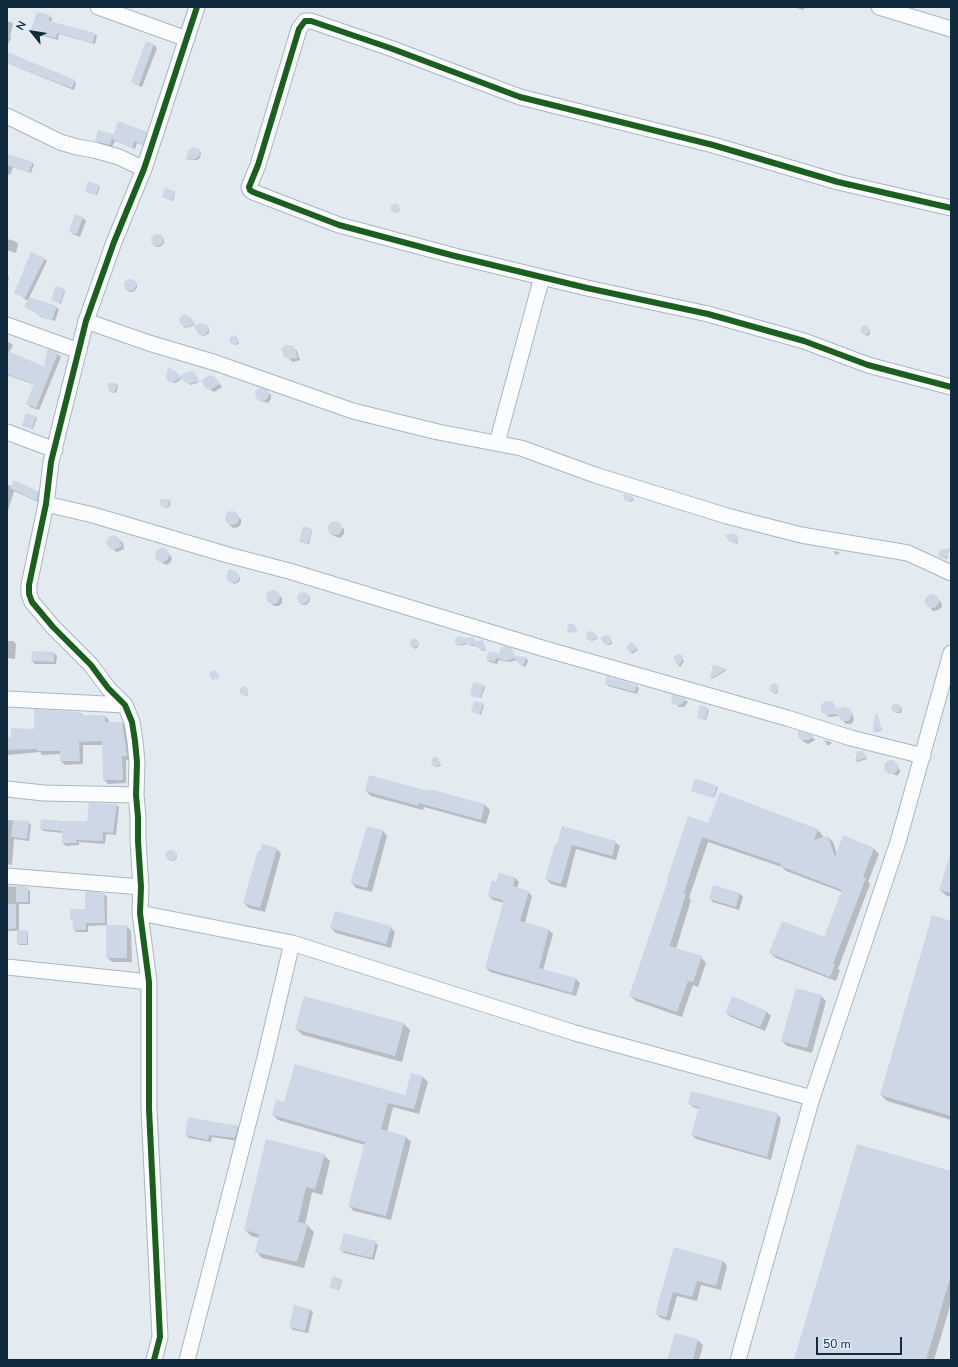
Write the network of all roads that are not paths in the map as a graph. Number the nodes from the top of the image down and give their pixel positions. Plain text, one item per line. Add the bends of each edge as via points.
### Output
1 (98, 7) edge
2 (197, 7) edge
3 (879, 7) edge
4 (951, 29) edge
5 (187, 39) junction
6 (7, 116) edge
7 (144, 169) junction
8 (951, 208) edge
9 (542, 276) junction
10 (86, 321) junction
11 (7, 325) edge
12 (79, 351) junction
13 (951, 387) edge
14 (7, 432) edge
15 (497, 443) junction
16 (55, 450) junction
17 (46, 504) junction
18 (951, 572) edge
19 (951, 653) edge
20 (7, 699) edge
21 (125, 705) junction
22 (923, 756) junction
23 (7, 789) edge
24 (136, 795) junction
25 (7, 876) edge
26 (141, 887) junction
27 (140, 913) junction
28 (292, 943) junction
29 (7, 967) edge
30 (149, 982) junction
31 (812, 1098) junction
32 (154, 1360) edge
33 (187, 1360) edge
34 (738, 1360) edge

1 - 5 street
2 - 5 street
3 - 4 street
5 - 7 street
6 - 7 street via 60,142 119,157
7 - 10 street via 114,242
8 - 9 street via 838,182 713,145 520,97 390,48 305,21 298,29 258,164 250,182 250,190 339,225
9 - 13 street via 708,314 804,341 868,365
9 - 15 street
10 - 12 street
10 - 15 street via 353,411 438,432
11 - 12 street
12 - 16 street
14 - 16 street
15 - 18 street via 521,448 595,475 727,516 794,534 908,553
16 - 17 street
17 - 21 street via 29,585 32,602
17 - 22 street via 289,571 545,649 851,738
19 - 22 street
20 - 21 street
21 - 24 street via 132,722 135,741
22 - 31 street via 898,842
23 - 24 street via 44,793
24 - 26 street
25 - 26 street
26 - 27 street
27 - 28 street
27 - 30 street
28 - 31 street via 575,1034
28 - 33 street
29 - 30 street
30 - 32 street via 149,1109 160,1337
31 - 34 street

